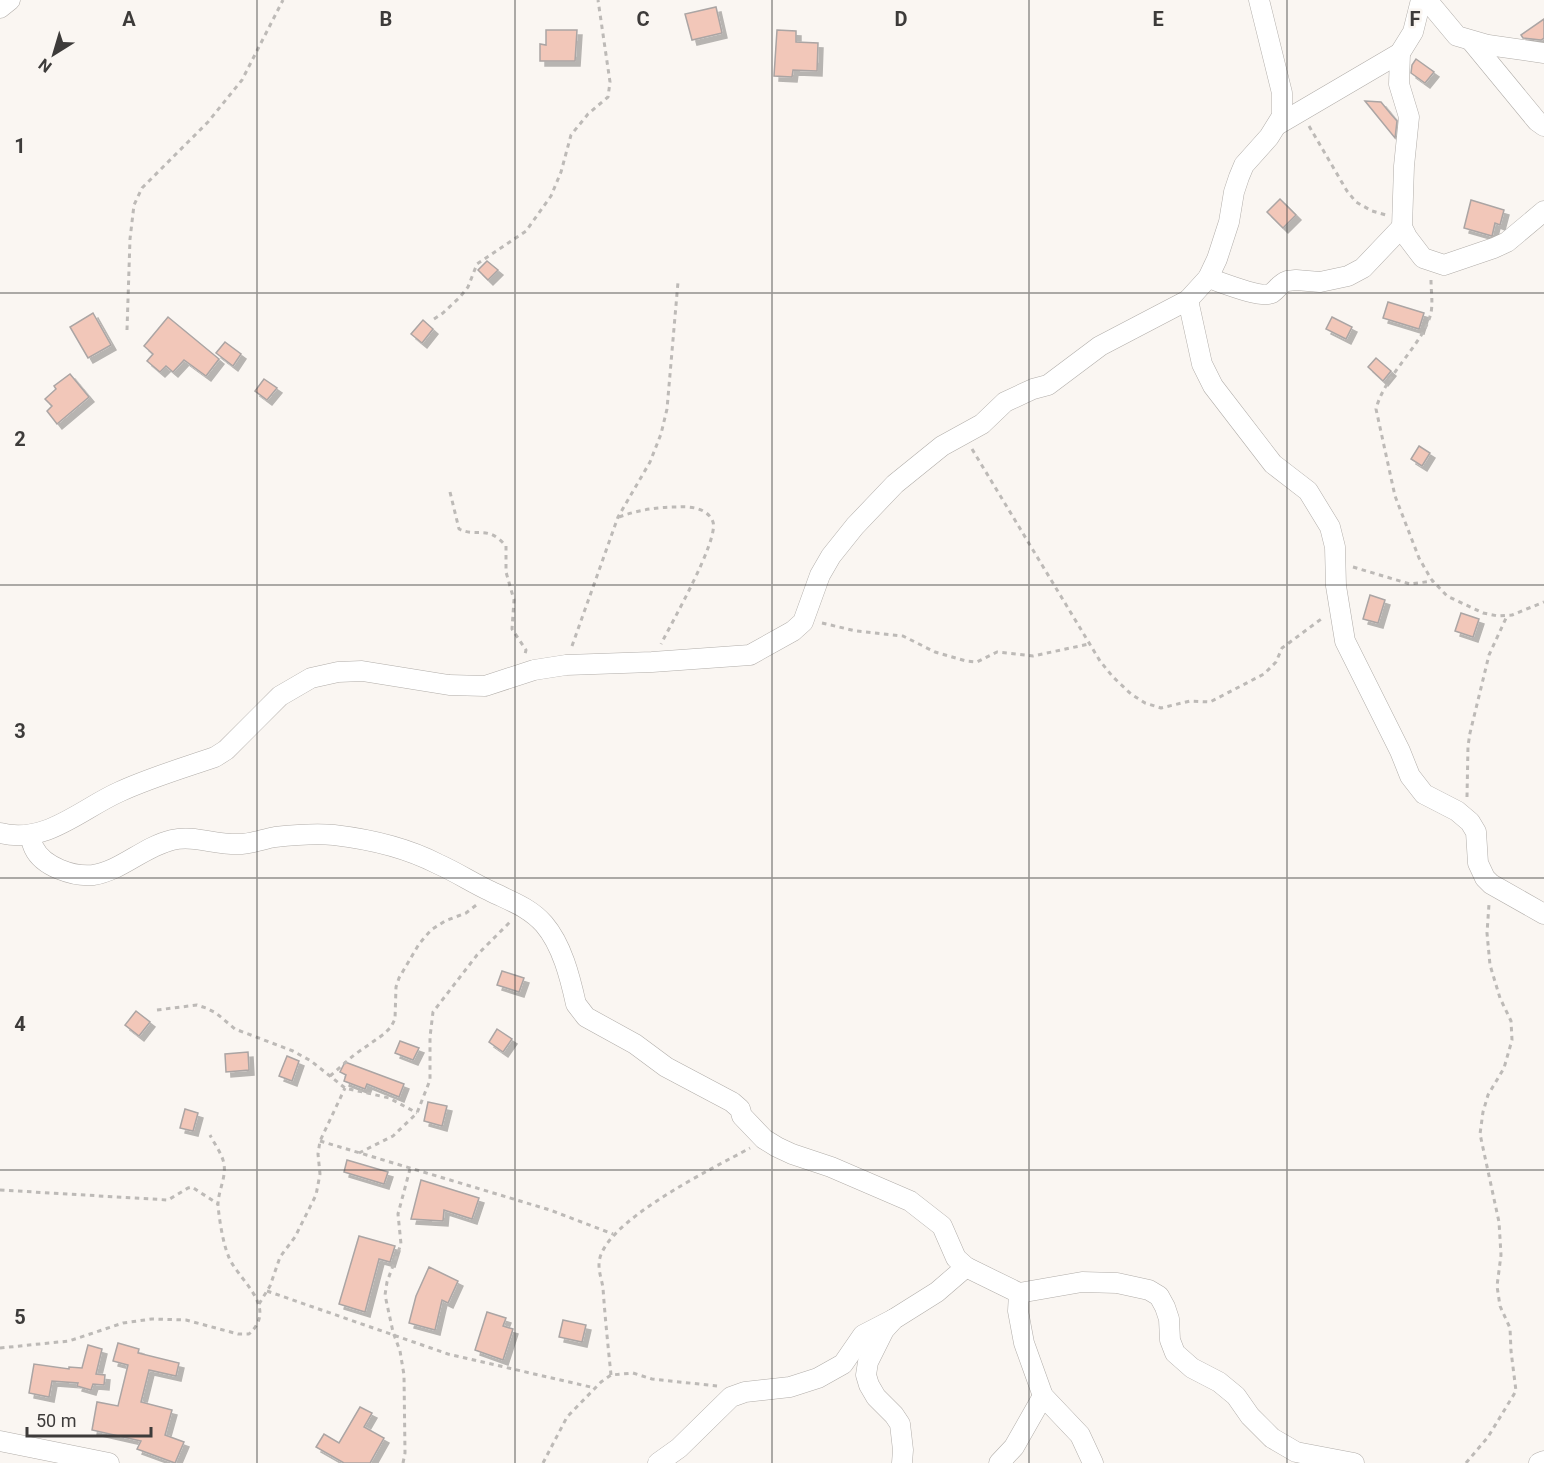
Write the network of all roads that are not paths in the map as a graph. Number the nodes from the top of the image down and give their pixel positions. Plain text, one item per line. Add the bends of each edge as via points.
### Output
1 (10, 0) edge
2 (1259, 0) edge
3 (1421, 0) edge
4 (1427, 0) edge
5 (0, 8) edge
6 (1472, 42) junction
7 (1400, 53) junction
8 (1544, 53) edge
9 (1279, 124) junction
10 (1544, 126) edge
11 (1544, 211) edge
12 (1402, 223) junction
13 (1208, 278) junction
14 (1188, 300) junction
15 (0, 833) edge
16 (30, 835) junction
17 (1544, 914) edge
18 (966, 1268) junction
19 (1019, 1293) junction
20 (894, 1319) junction
21 (1043, 1396) junction
22 (0, 1441) edge
23 (1544, 1461) edge
24 (109, 1463) edge
25 (658, 1463) edge
26 (902, 1463) edge
27 (999, 1463) edge
28 (1092, 1463) edge
29 (1354, 1463) edge
30 (1539, 1463) edge

1 - 5 street
2 - 9 street via 1282,93
3 - 7 street via 1413,32
4 - 6 street via 1451,31
6 - 8 street
6 - 10 street
7 - 9 street
7 - 12 street via 1399,84 1409,117
9 - 13 street via 1244,165 1229,222
11 - 12 street via 1507,242 1444,265 1423,258
12 - 13 street via 1363,268 1336,280 1287,281 1279,284 1275,292 1258,294
13 - 14 street
14 - 16 street via 1100,346 1048,385 1005,402 982,424 923,460 895,484 831,556 803,622 750,655 566,665 471,687 362,671 311,678 280,696 215,757 119,791 56,827
14 - 17 street via 1202,364 1213,386 1273,464 1308,491 1330,526 1345,640 1410,776 1424,794 1465,817 1476,832 1481,871 1491,884
15 - 16 street
16 - 18 street via 34,849 46,861 58,868 93,875 115,868 149,848 187,838 241,844 277,837 332,835 399,849 436,863 525,907 544,925 557,944 576,1004 586,1017 732,1102 764,1139 792,1155 910,1201 942,1226 956,1258
18 - 19 street
18 - 20 street
19 - 21 street via 1024,1343
19 - 29 street via 1082,1282 1117,1283 1149,1290 1159,1296 1165,1307 1175,1353 1236,1396 1272,1438 1296,1452
20 - 25 street via 863,1335 843,1365 833,1371 790,1387 731,1397 680,1448
20 - 26 street via 878,1341 866,1375 876,1397 900,1424
21 - 27 street via 1014,1447
21 - 28 street via 1080,1435
22 - 24 street
23 - 30 street

